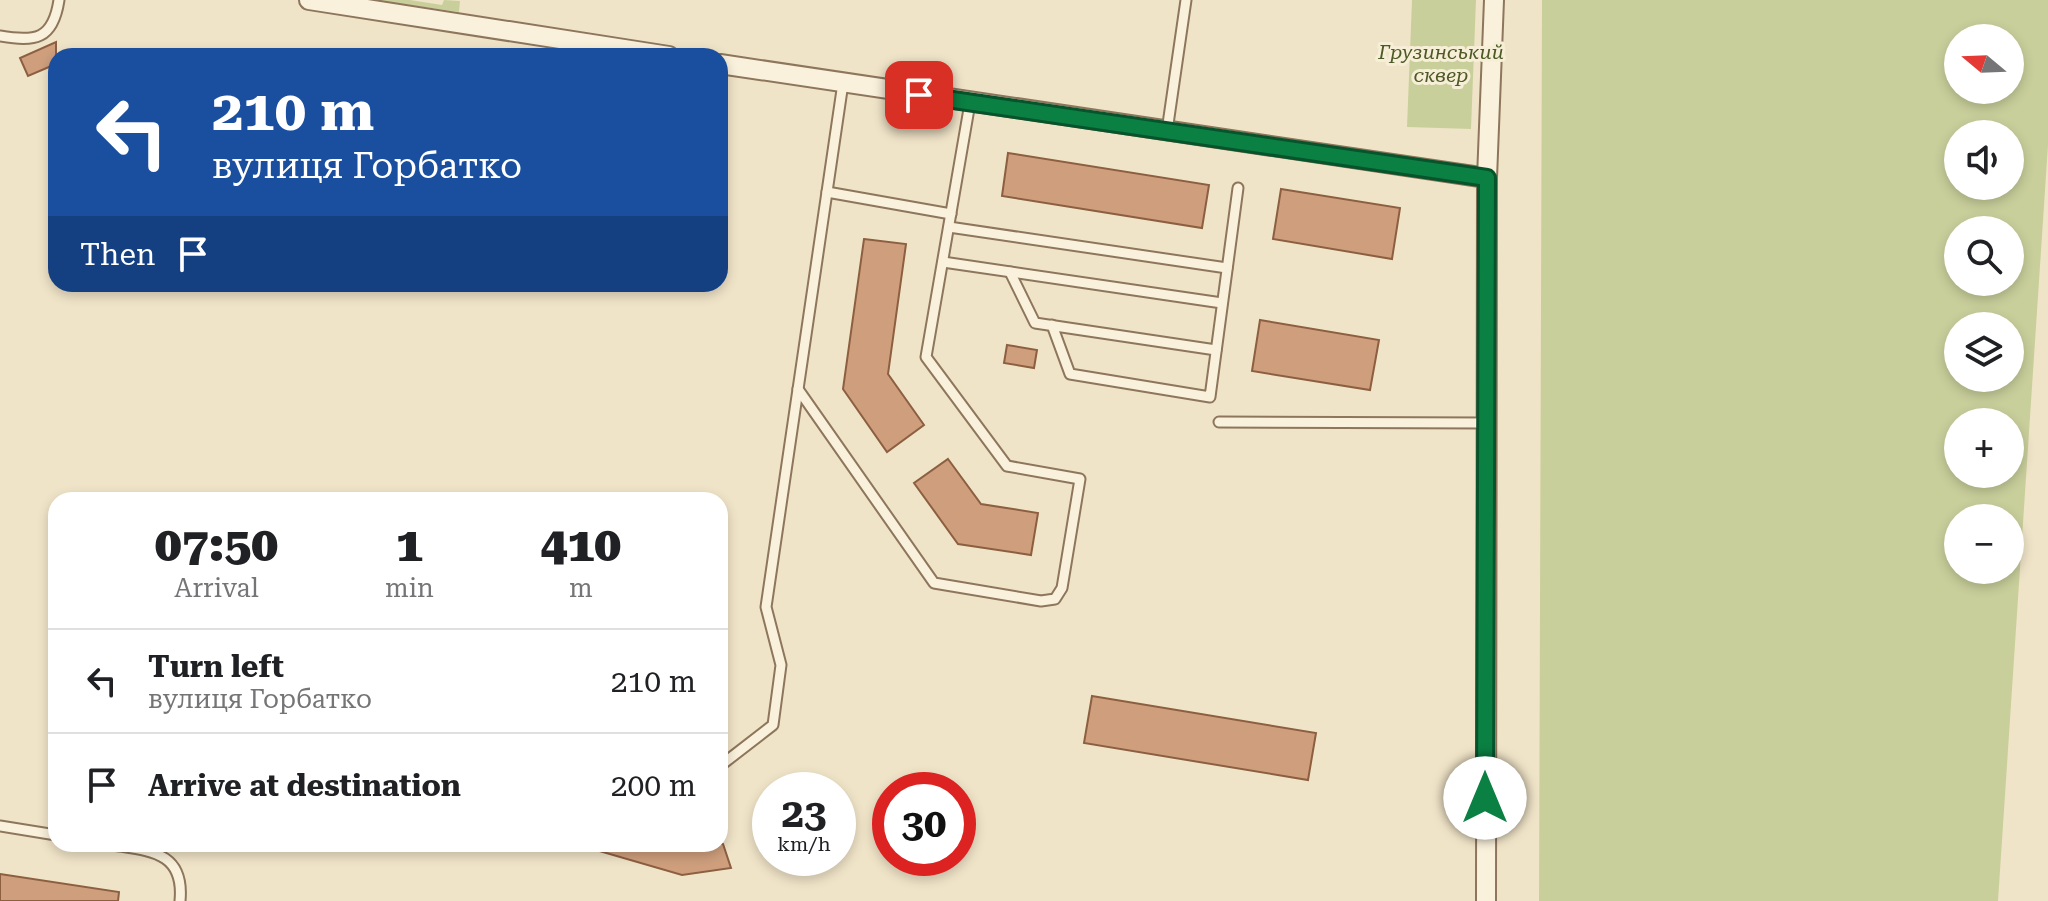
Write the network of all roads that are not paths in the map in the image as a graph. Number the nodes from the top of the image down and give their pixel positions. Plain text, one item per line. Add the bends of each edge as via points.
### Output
1 (59, 0) edge
2 (309, 0) edge
3 (1186, 0) edge
4 (1494, 0) edge
5 (0, 36) edge
6 (618, 48) edge
7 (728, 65) edge
8 (843, 83) junction
9 (970, 103) junction
10 (1167, 132) junction
11 (1487, 178) junction
12 (1238, 188) dead end
13 (827, 192) junction
14 (951, 214) junction
15 (949, 227) junction
16 (943, 262) junction
17 (1227, 268) junction
18 (1010, 272) junction
19 (1222, 303) junction
20 (1052, 325) junction
21 (1216, 350) junction
22 (798, 389) junction
23 (1219, 422) dead end
24 (1486, 423) junction
25 (728, 760) edge
26 (0, 826) edge
27 (48, 834) edge
28 (157, 852) edge
29 (180, 901) edge
30 (1486, 901) edge

1 - 5 lane via 52,25 43,35 32,40
2 - 6 street
3 - 10 lane
4 - 11 street
7 - 8 street
8 - 9 street
8 - 13 lane
9 - 10 street
9 - 14 lane
10 - 11 street
11 - 24 street
12 - 17 lane
13 - 14 lane
13 - 22 lane
14 - 15 lane
15 - 16 lane
15 - 17 lane
16 - 18 lane
16 - 22 lane via 926,357 1007,466 1080,479 1062,588 1055,599 934,583
17 - 19 lane
18 - 19 lane
18 - 20 lane via 1035,323
19 - 21 lane
20 - 21 lane
20 - 21 lane via 1070,374 1210,397
22 - 25 lane via 766,607 781,665 773,725
23 - 24 lane
24 - 30 street
26 - 27 lane
28 - 29 lane via 173,863 180,878

